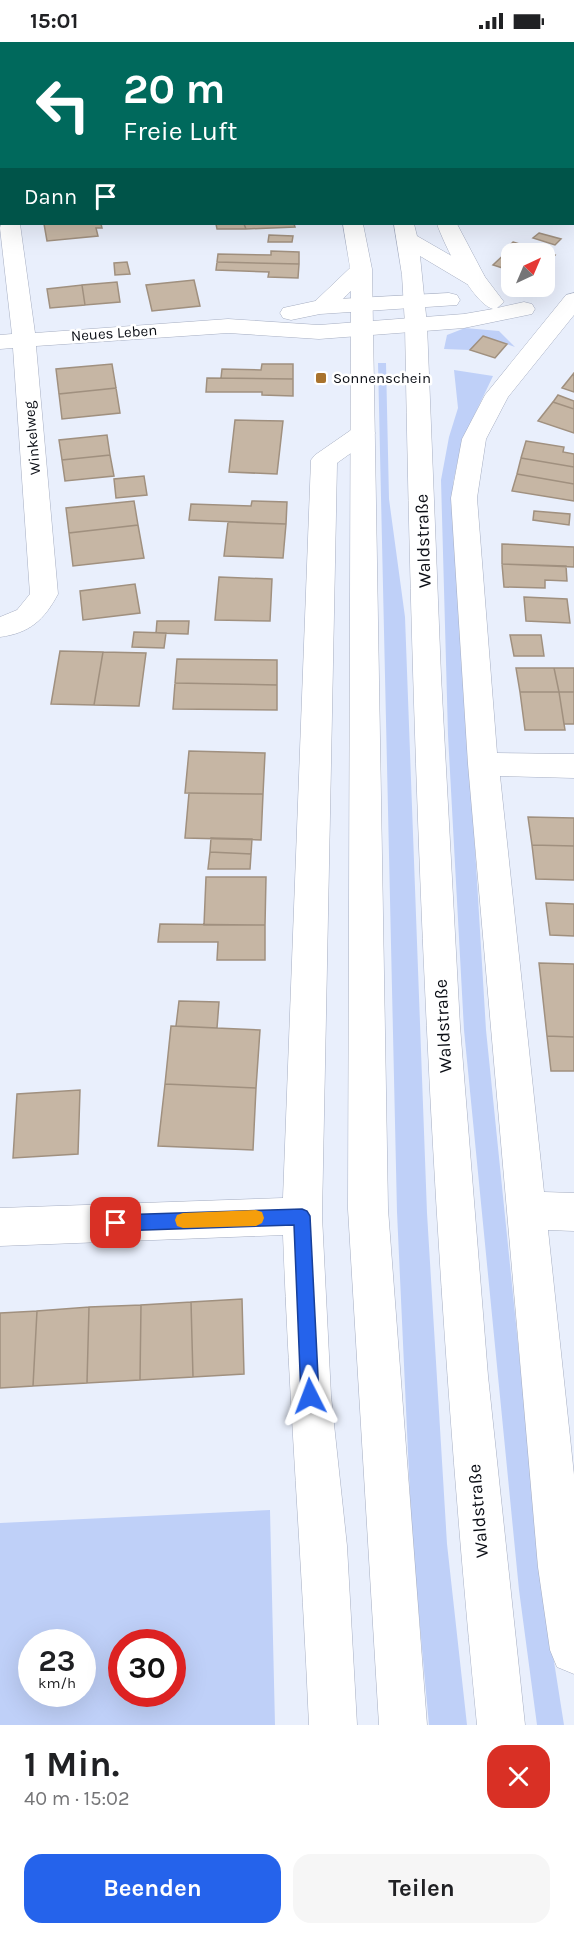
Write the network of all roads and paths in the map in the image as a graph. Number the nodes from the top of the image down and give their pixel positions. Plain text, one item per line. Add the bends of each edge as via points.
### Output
1 (0, 133) edge
2 (0, 145) edge
3 (10, 225) edge
4 (353, 225) edge
5 (448, 225) edge
6 (406, 232) edge
7 (361, 269) junction
8 (475, 279) junction
9 (493, 302) junction
10 (362, 305) junction
11 (320, 308) junction
12 (524, 309) junction
13 (569, 313) edge
14 (415, 314) junction
15 (228, 326) junction
16 (363, 329) junction
17 (12, 341) edge
18 (363, 433) junction
19 (0, 627) edge
20 (483, 764) junction
21 (574, 766) edge
22 (525, 1210) junction
23 (574, 1212) edge
24 (302, 1216) junction
25 (0, 1227) edge
26 (574, 1650) edge
27 (333, 1725) edge
28 (403, 1725) edge
29 (501, 1725) edge

1 - 2 street
3 - 17 street, Winkelweg
4 - 7 street
5 - 8 street
6 - 8 street
6 - 14 street, Waldstraße
7 - 10 street
7 - 11 street
8 - 9 street
9 - 12 street
9 - 14 street via 462,299
10 - 11 street, Neues Leben
10 - 14 street
10 - 16 street
11 - 15 street, Neues Leben
12 - 13 street
12 - 14 street via 464,321
13 - 20 street via 497,395 474,439 464,498
14 - 16 street
14 - 29 street, Waldstraße via 425,691 452,1198 481,1550
15 - 16 street, Neues Leben via 319,332
15 - 17 street, Neues Leben
16 - 18 street
17 - 19 street, Winkelweg via 44,594 34,614
18 - 24 street via 324,460
18 - 28 street via 368,1209
20 - 21 street
20 - 22 street
22 - 23 street
22 - 26 street via 561,1567
24 - 25 street
24 - 27 street

